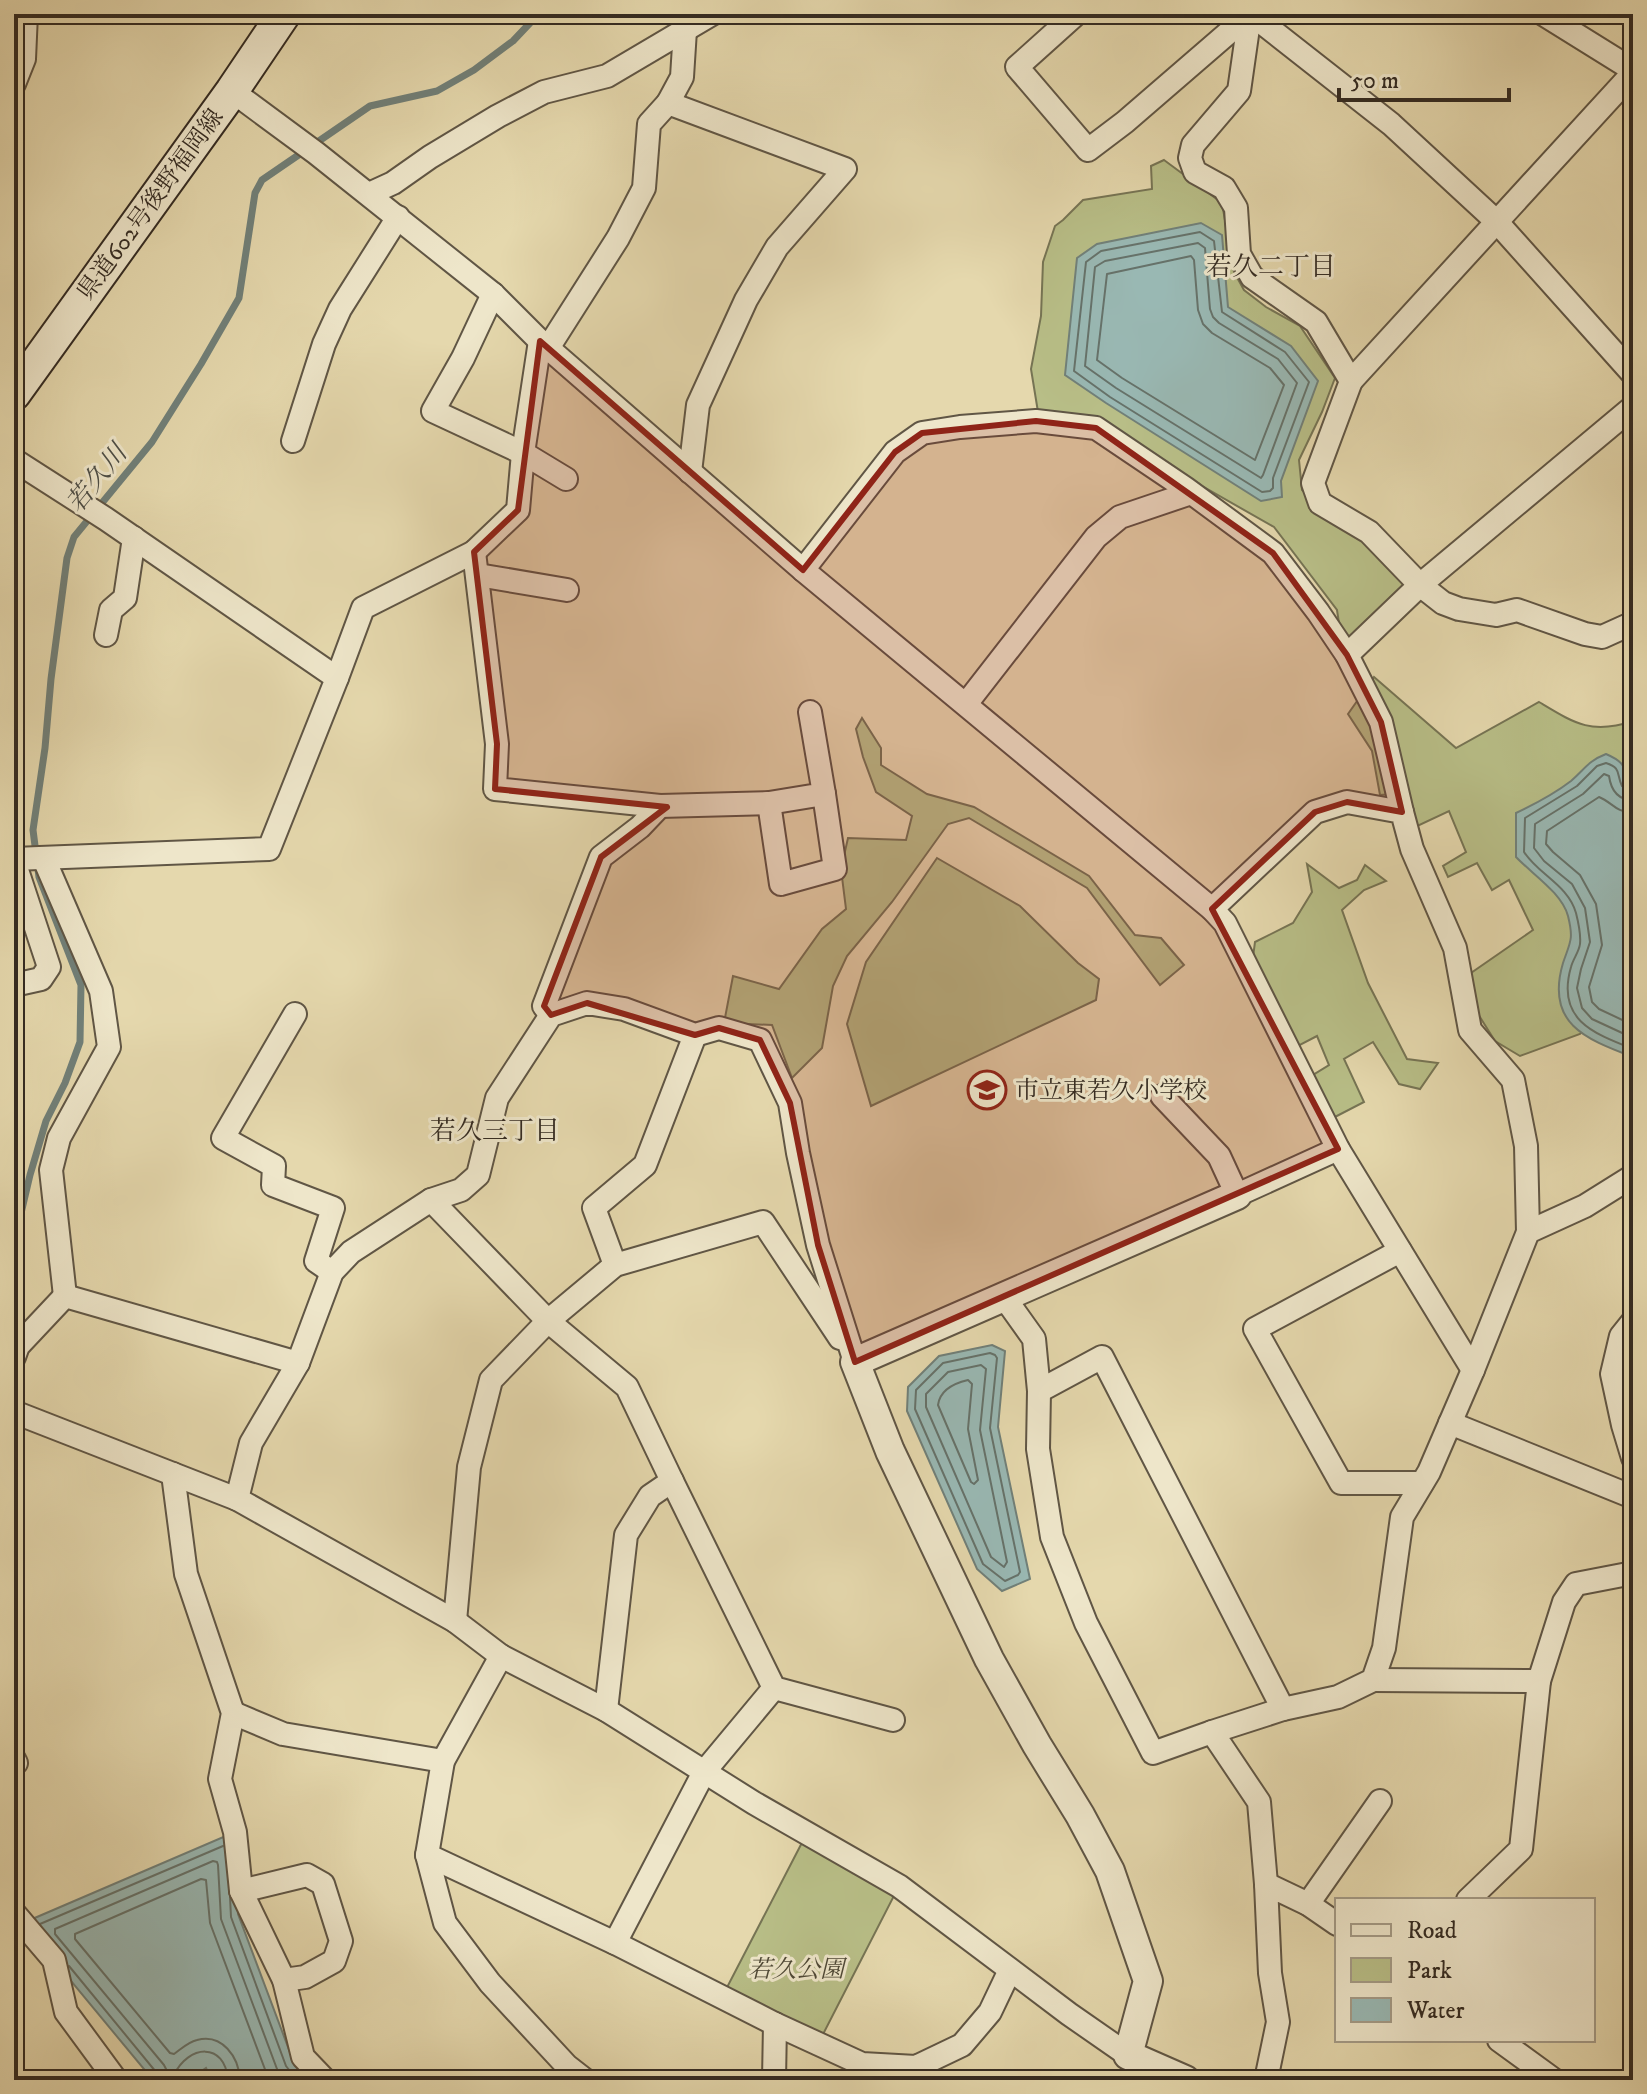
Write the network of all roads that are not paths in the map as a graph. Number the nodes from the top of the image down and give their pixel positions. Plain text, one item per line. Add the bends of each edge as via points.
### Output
1 (26, 14) edge
2 (284, 14) edge
3 (712, 14) edge
4 (1076, 14) edge
5 (1250, 14) edge
6 (1543, 14) edge
7 (685, 30) junction
8 (1633, 73) edge
9 (14, 84) edge
10 (232, 91) junction
11 (668, 103) junction
12 (369, 194) junction
13 (398, 217) junction
14 (1496, 221) junction
15 (493, 294) junction
16 (544, 344) junction
17 (1633, 374) edge
18 (1351, 381) junction
19 (14, 394) edge
20 (1633, 407) edge
21 (293, 441) dead end
22 (523, 453) junction
23 (14, 460) edge
24 (690, 472) junction
25 (566, 479) dead end
26 (1191, 493) junction
27 (134, 538) junction
28 (474, 552) junction
29 (803, 570) junction
30 (478, 575) junction
31 (1420, 585) junction
32 (567, 590) dead end
33 (1633, 623) edge
34 (106, 635) dead end
35 (1347, 655) junction
36 (337, 678) junction
37 (966, 704) junction
38 (810, 712) dead end
39 (824, 794) junction
40 (769, 803) junction
41 (660, 806) junction
42 (1402, 812) junction
43 (44, 859) junction
44 (14, 860) edge
45 (1212, 909) junction
46 (14, 985) edge
47 (295, 1014) dead end
48 (551, 1015) junction
49 (695, 1035) junction
50 (1162, 1096) dead end
51 (1338, 1149) junction
52 (1633, 1176) edge
53 (1237, 1195) junction
54 (431, 1200) junction
55 (1528, 1232) junction
56 (1400, 1251) junction
57 (615, 1265) junction
58 (332, 1272) junction
59 (65, 1296) junction
60 (1004, 1297) junction
61 (548, 1321) junction
62 (1633, 1321) edge
63 (14, 1357) edge
64 (855, 1362) junction
65 (298, 1363) junction
66 (1473, 1370) junction
67 (1039, 1391) junction
68 (14, 1412) edge
69 (1450, 1423) junction
70 (1633, 1458) edge
71 (173, 1474) junction
72 (672, 1481) junction
73 (1422, 1483) junction
74 (1633, 1497) edge
75 (237, 1499) junction
76 (1633, 1573) edge
77 (455, 1621) junction
78 (501, 1656) junction
79 (1373, 1680) junction
80 (1539, 1681) junction
81 (774, 1688) junction
82 (1283, 1709) junction
83 (606, 1710) junction
84 (233, 1713) junction
85 (893, 1720) dead end
86 (1212, 1732) junction
87 (443, 1761) junction
88 (704, 1772) junction
89 (1380, 1801) dead end
90 (427, 1855) junction
91 (1266, 1884) junction
92 (241, 1891) junction
93 (1470, 1898) edge
94 (1308, 1904) junction
95 (14, 1913) edge
96 (1335, 1923) edge
97 (615, 1943) junction
98 (1010, 1970) junction
99 (284, 1980) junction
100 (775, 2024) junction
101 (1502, 2042) edge
102 (1128, 2055) junction
103 (572, 2076) edge
104 (116, 2080) edge
105 (325, 2080) edge
106 (774, 2080) edge
107 (1185, 2080) edge
108 (1266, 2080) edge
109 (1554, 2080) edge

1 - 9 street via 24,59
2 - 10 main road, 県道602号後野福岡線
3 - 7 street
4 - 5 street via 1017,67 1088,150
5 - 14 street via 1391,124
5 - 18 street via 1239,91 1193,145 1190,158 1195,172 1224,188 1236,208 1239,254 1252,277 1316,322
6 - 8 street
7 - 11 street via 682,77
7 - 12 street via 607,76 544,92
8 - 14 street
10 - 12 street
10 - 19 main road, 県道602号後野福岡線
11 - 16 street via 649,124 644,188 618,238
11 - 24 street via 845,169 777,247 746,300 698,405
12 - 13 street
13 - 15 street
13 - 21 street via 340,309
14 - 17 street
14 - 18 street
15 - 16 street
15 - 22 street via 433,411
16 - 22 street
16 - 24 street
18 - 31 street via 1313,483 1320,503 1369,532
20 - 31 street
22 - 25 street
22 - 28 street via 518,510
23 - 27 street
24 - 29 street
26 - 29 street via 1096,428 1036,421 922,433 895,452
26 - 35 street via 1273,553
26 - 37 street via 1120,517 1096,537
27 - 34 street via 125,598 111,610
27 - 36 street
28 - 30 street
28 - 36 street via 363,608
29 - 37 street
30 - 32 street
30 - 41 street via 497,744 495,789
31 - 33 street via 1459,609 1496,615 1517,610 1585,634 1602,637
31 - 35 street
35 - 42 street via 1381,722
36 - 43 street via 269,849
37 - 45 street
38 - 39 street
39 - 40 street
39 - 40 street via 835,869 781,884
40 - 41 street
41 - 48 street via 601,857 544,1006
42 - 45 street via 1347,802 1315,812
42 - 55 street via 1412,849 1455,948 1470,1030 1513,1080 1526,1146
43 - 44 street
43 - 59 street via 101,991 109,1047 59,1138 51,1170
44 - 46 street via 49,967 41,979
45 - 51 street via 1225,923
47 - 58 street via 223,1138 274,1166 273,1185 333,1208 316,1261
48 - 49 street via 587,1003 624,1009
48 - 54 street via 497,1098 478,1175 461,1190
49 - 57 street via 645,1165 594,1208
49 - 64 street via 719,1028 760,1040 790,1103 818,1245
50 - 53 street via 1219,1156
51 - 53 street
51 - 56 street
52 - 55 street
53 - 60 street
54 - 58 street via 351,1252
54 - 61 street
55 - 66 street
56 - 66 street
56 - 73 street via 1255,1329 1341,1483
57 - 61 street
57 - 64 street via 763,1222
58 - 65 street
59 - 63 street
59 - 65 street
60 - 64 street
60 - 67 street via 1034,1339
61 - 72 street via 627,1387
61 - 77 street via 491,1380 469,1467
62 - 70 street via 1621,1336 1612,1374
64 - 102 street via 890,1451 989,1659 1110,1871 1148,1981
65 - 75 street via 251,1443
66 - 69 street
67 - 82 street via 1102,1357
67 - 86 street via 1038,1449 1052,1537 1086,1623 1153,1753
68 - 71 street
69 - 73 street
69 - 74 street
71 - 75 street
71 - 84 street via 186,1574
72 - 81 street
72 - 83 street via 650,1496 626,1535
73 - 79 street via 1402,1517 1384,1648
75 - 77 street
76 - 80 street via 1576,1584 1564,1602
77 - 78 street
78 - 83 street
78 - 87 street
79 - 80 street
79 - 82 street via 1338,1697
80 - 93 street via 1521,1849
81 - 85 street
81 - 88 street
82 - 86 street
83 - 88 street
84 - 87 street via 283,1734
84 - 92 street via 220,1779 235,1832
86 - 91 street via 1259,1802
87 - 90 street
88 - 97 street
88 - 98 street via 899,1886
89 - 94 street
90 - 97 street
90 - 103 street via 445,1923
91 - 94 street
91 - 108 street via 1278,2022
92 - 99 street
92 - 99 street via 307,1875 323,1884 341,1941 334,1961 305,1977
94 - 96 street
95 - 104 street via 54,1960 66,2012
97 - 100 street
98 - 100 street via 990,2012 962,2045 916,2067 862,2064
98 - 102 street
99 - 105 street via 303,2057
100 - 106 street
101 - 109 street
102 - 107 street

